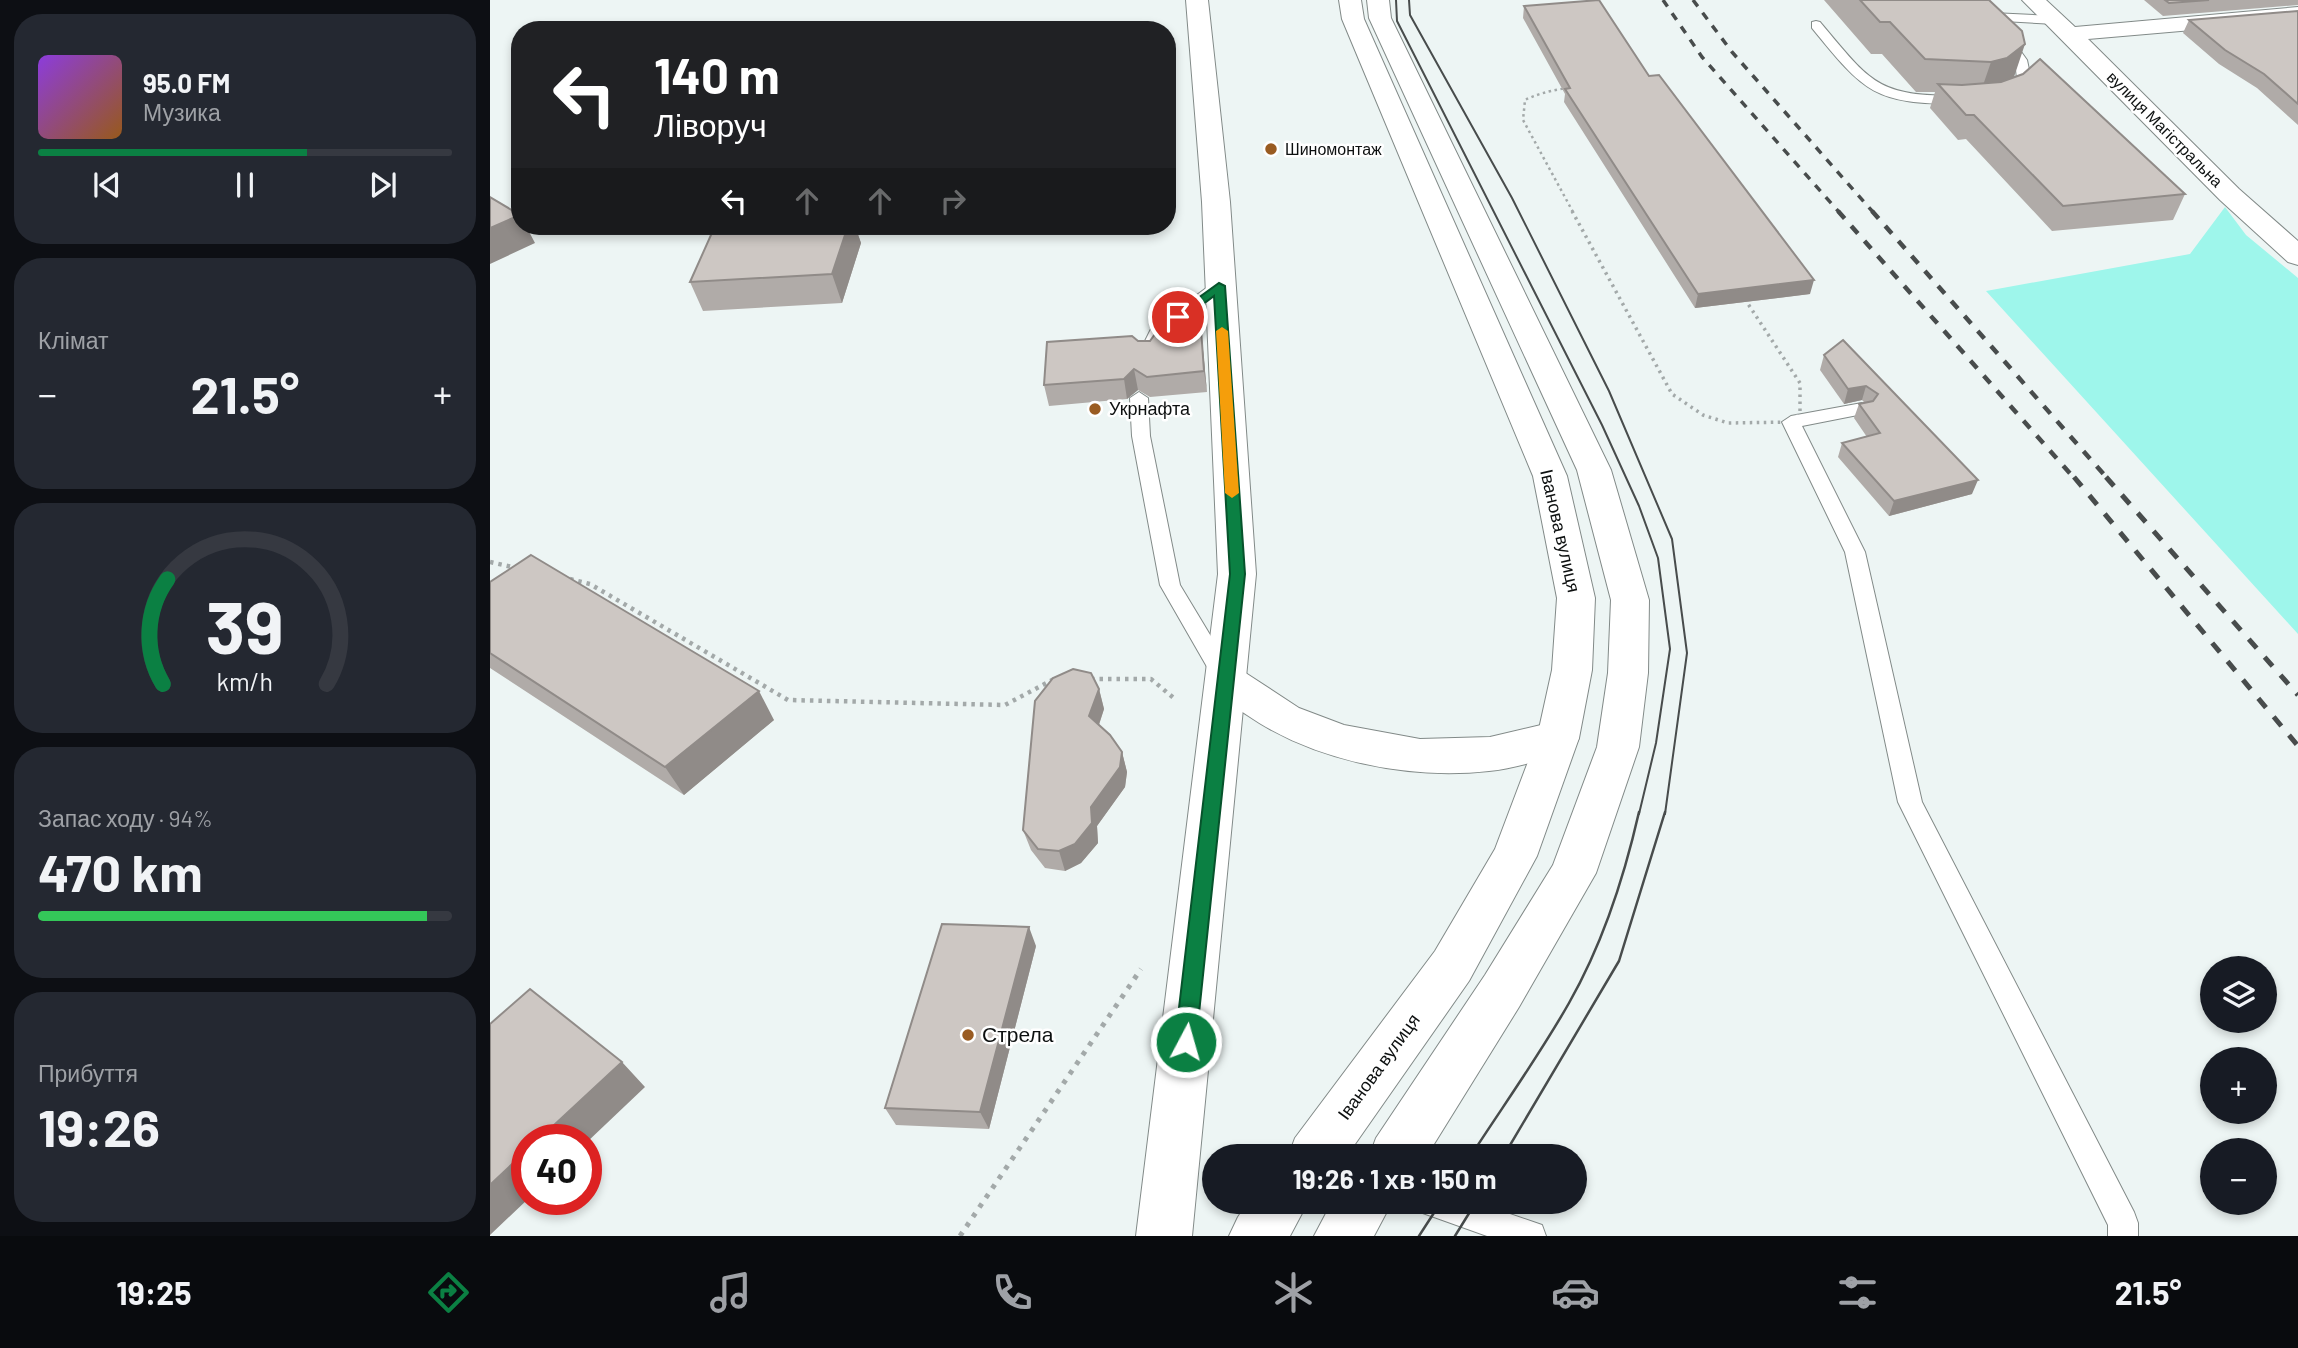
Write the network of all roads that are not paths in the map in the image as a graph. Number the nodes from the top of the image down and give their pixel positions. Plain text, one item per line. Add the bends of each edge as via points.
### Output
1 (1197, 0) edge
2 (1350, 0) edge
3 (1378, 0) edge
4 (1968, 0) edge
5 (2033, 0) edge
6 (2298, 14) edge
7 (1989, 17) junction
8 (1816, 25) dead end
9 (2063, 27) junction
10 (2298, 217) edge
11 (2259, 223) junction
12 (2298, 256) edge
13 (1219, 286) junction
14 (1147, 355) edge
15 (1139, 398) edge
16 (1862, 409) edge
17 (1227, 681) junction
18 (1558, 738) junction
19 (1323, 1144) edge
20 (1404, 1144) edge
21 (1273, 1214) edge
22 (1357, 1214) edge
23 (1466, 1214) edge
24 (1164, 1236) edge
25 (1257, 1236) edge
26 (1342, 1236) edge
27 (1531, 1236) edge
28 (2123, 1236) edge

1 - 13 main road
2 - 18 main road, Іванова вулиця via 1353,19 1550,476 1576,598 1572,670
3 - 20 main road via 1380,18 1594,470 1630,600 1628,673 1618,747 1573,873 1503,992
4 - 7 lane
5 - 9 main road, вулиця Магістральна
6 - 9 main road
7 - 8 lane via 2021,60 2024,79 2014,91 1987,99 1927,100 1892,94 1868,83
7 - 9 lane
9 - 11 main road, вулиця Магістральна
10 - 11 main road
11 - 12 main road, вулиця Магістральна
13 - 14 lane via 1157,333
13 - 17 main road via 1237,574
15 - 17 lane via 1141,436 1170,585
16 - 28 lane via 1791,422 1855,552 1910,802 2123,1223
17 - 18 main road via 1284,719 1340,741 1420,756 1490,754
17 - 24 main road
18 - 19 main road, Іванова вулиця via 1515,856 1452,966
21 - 25 main road
22 - 26 main road
23 - 27 lane

